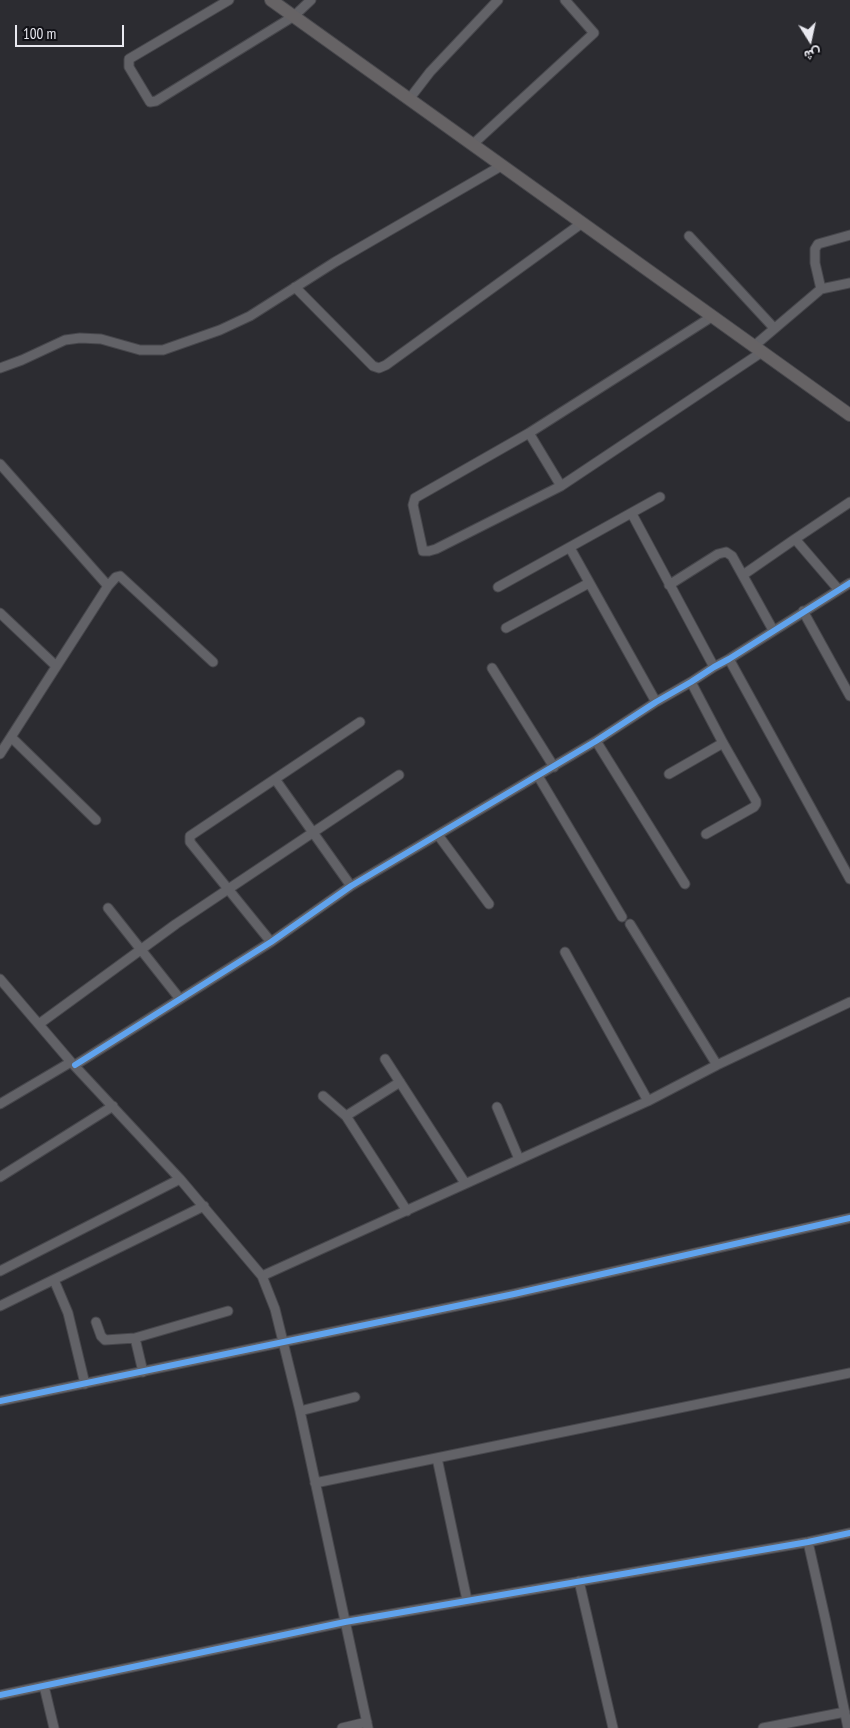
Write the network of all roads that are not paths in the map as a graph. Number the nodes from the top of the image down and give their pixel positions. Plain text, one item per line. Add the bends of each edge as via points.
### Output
1 (229, 0) edge
2 (271, 0) edge
3 (311, 0) edge
4 (498, 0) edge
5 (565, 0) edge
6 (294, 16) junction
7 (410, 98) junction
8 (472, 146) junction
9 (501, 166) junction
10 (582, 223) junction
11 (850, 235) edge
12 (689, 236) dead end
13 (850, 283) edge
14 (295, 287) junction
15 (821, 289) junction
16 (712, 316) junction
17 (774, 328) junction
18 (758, 349) junction
19 (0, 368) edge
20 (850, 415) edge
21 (529, 433) junction
22 (0, 464) edge
23 (561, 486) junction
24 (660, 497) dead end
25 (850, 502) edge
26 (632, 514) junction
27 (795, 539) junction
28 (570, 548) junction
29 (743, 575) junction
30 (850, 582) edge
31 (588, 583) junction
32 (669, 585) junction
33 (108, 586) junction
34 (498, 587) dead end
35 (838, 589) junction
36 (803, 611) junction
37 (0, 613) edge
38 (506, 628) dead end
39 (773, 630) junction
40 (729, 659) junction
41 (212, 662) dead end
42 (56, 666) junction
43 (714, 666) junction
44 (492, 668) dead end
45 (691, 682) junction
46 (850, 696) edge
47 (656, 702) junction
48 (360, 722) dead end
49 (10, 737) junction
50 (596, 741) junction
51 (723, 744) junction
52 (0, 754) edge
53 (554, 767) junction
54 (670, 774) dead end
55 (399, 775) dead end
56 (538, 776) junction
57 (275, 779) junction
58 (96, 820) dead end
59 (313, 833) junction
60 (706, 834) dead end
61 (438, 835) junction
62 (850, 879) edge
63 (685, 884) dead end
64 (351, 886) junction
65 (228, 890) junction
66 (489, 904) dead end
67 (108, 908) dead end
68 (622, 917) dead end
69 (630, 924) dead end
70 (272, 942) junction
71 (141, 949) junction
72 (565, 952) dead end
73 (0, 979) edge
74 (180, 999) junction
75 (850, 1004) edge
76 (39, 1024) junction
77 (384, 1059) dead end
78 (73, 1063) junction
79 (717, 1065) junction
80 (400, 1082) junction
81 (323, 1096) dead end
82 (648, 1101) junction
83 (0, 1104) edge
84 (113, 1106) junction
85 (497, 1107) dead end
86 (346, 1116) junction
87 (519, 1159) junction
88 (0, 1177) edge
89 (180, 1178) junction
90 (465, 1183) junction
91 (204, 1206) junction
92 (407, 1211) junction
93 (850, 1218) edge
94 (0, 1271) edge
95 (262, 1276) junction
96 (54, 1280) junction
97 (0, 1306) edge
98 (228, 1311) dead end
99 (96, 1322) dead end
100 (136, 1338) junction
101 (282, 1343) junction
102 (143, 1372) junction
103 (850, 1373) edge
104 (85, 1384) junction
105 (355, 1396) dead end
106 (0, 1401) edge
107 (300, 1411) junction
108 (437, 1458) junction
109 (315, 1483) junction
110 (850, 1533) edge
111 (808, 1542) junction
112 (579, 1581) junction
113 (467, 1600) junction
114 (345, 1622) junction
115 (44, 1686) junction
116 (0, 1696) edge
117 (845, 1712) junction
118 (368, 1725) edge
119 (54, 1728) edge
120 (342, 1728) edge
121 (613, 1728) edge
122 (763, 1728) edge
123 (848, 1728) edge

1 - 6 street via 129,59 129,67 150,102
2 - 6 main road
3 - 6 street
4 - 7 street
5 - 8 street via 594,33
6 - 7 main road
7 - 8 main road
8 - 9 main road
9 - 10 main road
9 - 14 street
10 - 14 street via 379,368 373,366
10 - 16 main road
11 - 15 street via 825,241 815,249
12 - 17 street
13 - 15 street
14 - 19 street via 238,322 163,350 140,350 101,339 80,338 65,340
15 - 17 street
16 - 18 main road
16 - 21 street
17 - 18 street
18 - 20 main road
18 - 23 street
21 - 23 street
21 - 23 street via 415,498 413,505 423,551 436,549
22 - 33 street
24 - 26 street
25 - 27 street
26 - 28 street
26 - 32 street
27 - 29 street
27 - 35 street
28 - 31 street
28 - 34 street
29 - 32 street via 726,552
29 - 39 street
30 - 35 street
31 - 38 street
31 - 47 street
32 - 43 street
33 - 41 street via 120,576
33 - 42 street
35 - 36 street
36 - 39 street
36 - 46 street
37 - 42 street
39 - 40 street
40 - 43 street
40 - 62 street
42 - 49 street
43 - 45 street
44 - 53 street
45 - 47 street
45 - 51 street
47 - 50 street
48 - 57 street
49 - 52 street
49 - 58 street
50 - 53 street
50 - 63 street
51 - 54 street
51 - 60 street via 756,804
53 - 56 street
55 - 59 street
56 - 61 street
56 - 68 street
57 - 59 street
57 - 65 street via 190,836 190,842
59 - 64 street
59 - 65 street
61 - 64 street
61 - 66 street
64 - 70 street
65 - 70 street
65 - 71 street
67 - 71 street
69 - 79 street
70 - 74 street
71 - 74 street
71 - 76 street
72 - 82 street
73 - 76 street
74 - 78 street
75 - 79 street
76 - 78 street
77 - 80 street
78 - 83 street
78 - 84 street
79 - 82 street
80 - 86 street
80 - 90 street
81 - 86 street
82 - 87 street
84 - 88 street
84 - 89 street
85 - 87 street
86 - 92 street
87 - 90 street
89 - 91 street
89 - 94 street
90 - 92 street
91 - 95 street
91 - 96 street
92 - 95 street
93 - 101 street
95 - 101 street via 275,1309
96 - 97 street
96 - 104 street via 68,1313
98 - 100 street
99 - 100 street via 105,1340
100 - 102 street
101 - 102 street
101 - 107 street
102 - 104 street
103 - 108 street
104 - 106 street
105 - 107 street
107 - 109 street
108 - 109 street
108 - 113 street
109 - 114 street
110 - 111 street
111 - 112 street
111 - 117 street
112 - 113 street
112 - 121 street
113 - 114 street
114 - 115 street
114 - 118 street
115 - 116 street
115 - 119 street
117 - 122 street
117 - 123 street
118 - 120 street

